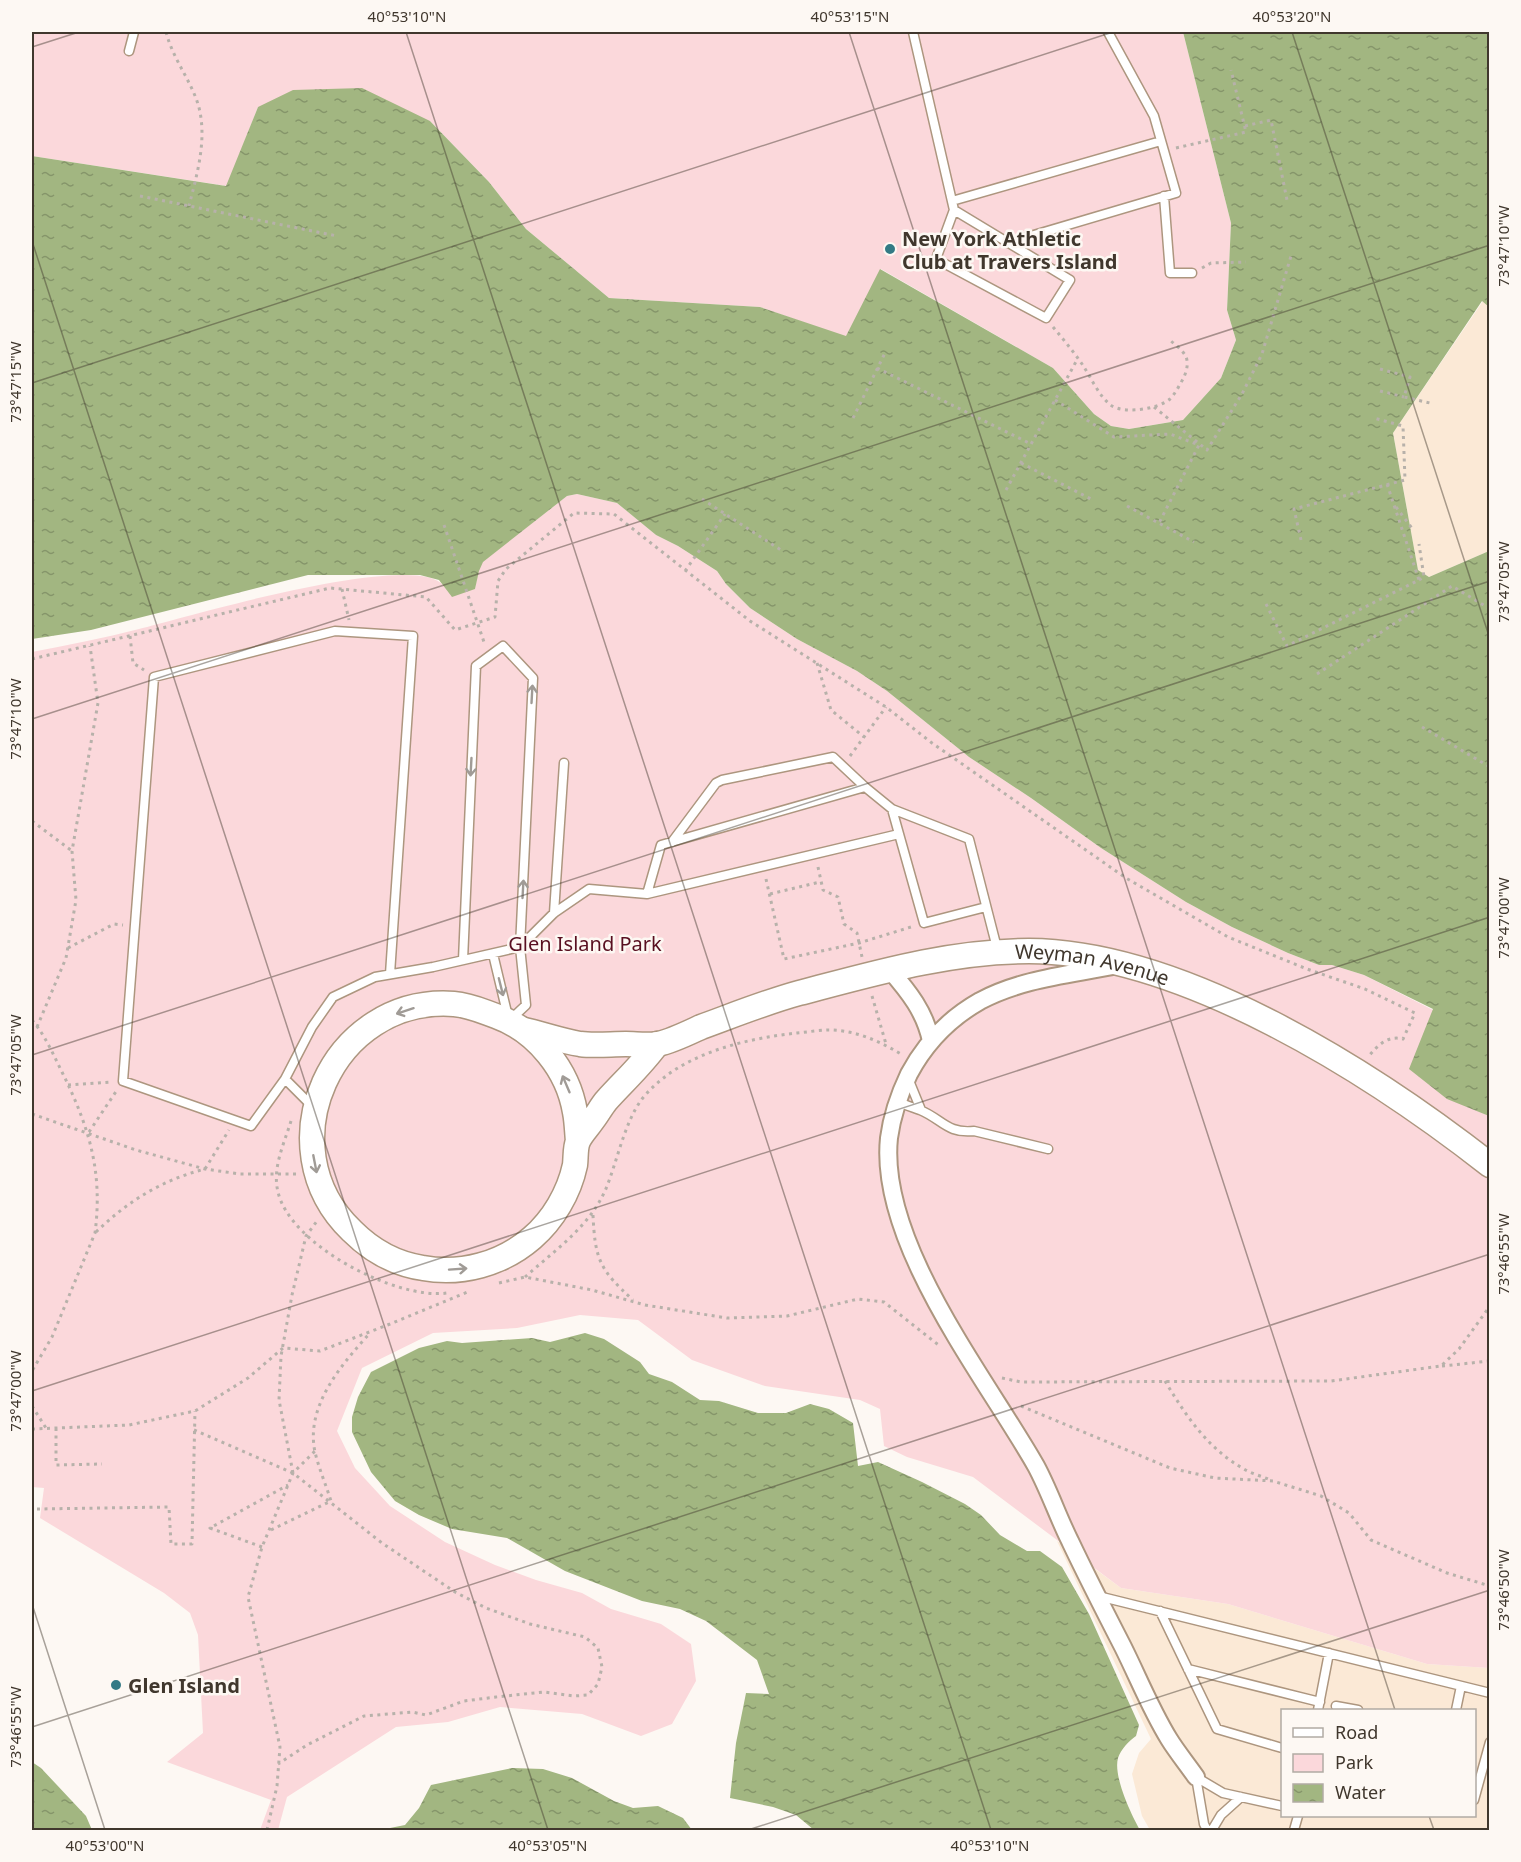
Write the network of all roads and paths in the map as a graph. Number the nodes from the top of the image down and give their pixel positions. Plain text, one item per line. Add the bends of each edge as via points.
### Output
1 (134, 32) edge
2 (166, 32) edge
3 (913, 32) edge
4 (1108, 32) edge
5 (129, 51) dead end
6 (1231, 70) dead end
7 (1245, 126) junction
8 (1161, 141) junction
9 (1164, 151) junction
10 (140, 196) dead end
11 (1164, 196) junction
12 (1287, 200) dead end
13 (189, 206) junction
14 (953, 206) junction
15 (337, 236) dead end
16 (1007, 243) junction
17 (1291, 256) dead end
18 (1246, 262) dead end
19 (1211, 263) dead end
20 (1192, 273) dead end
21 (1046, 318) junction
22 (1170, 340) dead end
23 (885, 353) dead end
24 (1078, 358) junction
25 (878, 368) junction
26 (1380, 369) dead end
27 (1380, 391) dead end
28 (1404, 397) junction
29 (1055, 400) junction
30 (1430, 403) dead end
31 (1154, 407) junction
32 (853, 418) dead end
33 (1374, 418) dead end
34 (1031, 444) junction
35 (1199, 445) junction
36 (1021, 463) junction
37 (1387, 484) junction
38 (1006, 490) dead end
39 (702, 499) dead end
40 (1091, 499) dead end
41 (1393, 503) junction
42 (1127, 506) dead end
43 (725, 514) junction
44 (1159, 523) junction
45 (444, 525) dead end
46 (1414, 531) dead end
47 (1301, 540) dead end
48 (1194, 542) dead end
49 (1419, 544) dead end
50 (784, 552) dead end
51 (686, 571) junction
52 (1419, 580) junction
53 (342, 589) junction
54 (1266, 604) dead end
55 (1490, 609) edge
56 (478, 623) junction
57 (352, 632) junction
58 (130, 636) junction
59 (90, 646) junction
60 (488, 656) junction
61 (32, 659) edge
62 (816, 661) junction
63 (1317, 674) dead end
64 (154, 677) junction
65 (886, 707) junction
66 (1422, 727) dead end
67 (864, 737) junction
68 (564, 763) dead end
69 (843, 766) junction
70 (1490, 767) edge
71 (865, 787) junction
72 (892, 809) junction
73 (32, 821) edge
74 (899, 834) junction
75 (672, 842) junction
76 (72, 851) junction
77 (815, 854) junction
78 (764, 866) junction
79 (821, 881) junction
80 (648, 894) junction
81 (770, 894) junction
82 (986, 907) junction
83 (554, 913) junction
84 (924, 923) junction
85 (135, 926) junction
86 (859, 943) junction
87 (520, 947) junction
88 (68, 948) junction
89 (998, 952) junction
90 (493, 954) junction
91 (463, 960) junction
92 (863, 963) dead end
93 (1120, 964) junction
94 (889, 969) junction
95 (390, 974) junction
96 (870, 988) dead end
97 (520, 1018) junction
98 (32, 1020) edge
99 (37, 1027) junction
100 (931, 1041) junction
101 (657, 1044) junction
102 (886, 1045) junction
103 (906, 1057) dead end
104 (1368, 1058) dead end
105 (908, 1077) junction
106 (285, 1079) junction
107 (123, 1082) junction
108 (68, 1085) junction
109 (897, 1101) junction
110 (315, 1109) junction
111 (921, 1110) junction
112 (32, 1114) edge
113 (234, 1120) junction
114 (88, 1133) junction
115 (578, 1141) junction
116 (1048, 1149) dead end
117 (1490, 1165) edge
118 (205, 1169) junction
119 (317, 1174) junction
120 (330, 1204) junction
121 (593, 1214) junction
122 (95, 1233) junction
123 (525, 1277) junction
124 (495, 1284) dead end
125 (475, 1289) dead end
126 (634, 1302) junction
127 (1490, 1306) edge
128 (371, 1331) junction
129 (283, 1348) junction
130 (945, 1351) dead end
131 (1490, 1361) edge
132 (1441, 1366) junction
133 (32, 1371) edge
134 (977, 1372) junction
135 (1165, 1382) junction
136 (1017, 1403) dead end
137 (32, 1406) edge
138 (195, 1411) junction
139 (45, 1428) junction
140 (56, 1428) junction
141 (32, 1429) edge
142 (194, 1430) junction
143 (315, 1451) junction
144 (102, 1464) dead end
145 (293, 1473) junction
146 (1273, 1481) junction
147 (288, 1485) junction
148 (331, 1502) junction
149 (37, 1509) dead end
150 (271, 1530) junction
151 (262, 1547) junction
152 (1490, 1586) edge
153 (1097, 1596) junction
154 (1160, 1611) junction
155 (1329, 1653) junction
156 (1188, 1669) junction
157 (1461, 1686) junction
158 (1490, 1693) edge
159 (1319, 1706) edge
160 (1336, 1706) dead end
161 (1353, 1709) edge
162 (1456, 1709) edge
163 (1490, 1742) edge
164 (1281, 1748) edge
165 (278, 1764) junction
166 (1196, 1777) junction
167 (1476, 1793) edge
168 (1241, 1797) junction
169 (1281, 1806) edge
170 (267, 1830) edge
171 (1207, 1830) edge
172 (1212, 1830) edge

1 - 5 lane
2 - 13 path via 198,104 201,121 201,144
3 - 14 lane
4 - 8 lane via 1154,116
6 - 7 path
7 - 9 path via 1246,132
7 - 12 path via 1271,120
8 - 9 lane
8 - 14 lane
9 - 11 lane via 1176,193
10 - 13 path
11 - 16 lane
11 - 20 lane via 1170,273
13 - 15 path
14 - 16 lane
14 - 21 lane via 936,259
16 - 21 lane via 1070,280
17 - 35 path via 1262,354 1207,450
18 - 19 path
21 - 24 path
22 - 31 path via 1186,357 1186,372 1169,399
23 - 25 path
24 - 29 path
24 - 31 path via 1113,407
25 - 32 path
25 - 34 path
26 - 28 path via 1410,377
27 - 28 path
28 - 30 path
29 - 34 path
29 - 35 path via 1114,437 1170,434
31 - 35 path
33 - 37 path via 1403,426 1405,480
34 - 36 path
35 - 44 path
36 - 38 path
36 - 40 path
37 - 41 path
37 - 47 path via 1294,509
39 - 43 path
41 - 46 path
41 - 52 path
42 - 44 path
43 - 50 path
43 - 51 path
44 - 48 path
45 - 56 path
49 - 52 path via 1424,577
51 - 56 path via 614,514 574,513 506,569 498,581 495,617
51 - 62 path via 750,621
52 - 54 path via 1287,646
53 - 56 path via 426,597 455,630
53 - 57 path
53 - 58 path via 330,588
55 - 63 path via 1452,586
56 - 60 path
57 - 64 lane via 334,631
57 - 95 lane via 413,636
58 - 59 path
58 - 64 path via 133,663
59 - 61 path
59 - 76 path via 98,703
87 -> 60 lane via 533,678 503,646
60 -> 91 lane via 476,666
62 - 65 path
62 - 67 path via 831,710
64 - 85 lane
65 - 67 path
65 - 104 path via 1126,878 1218,931 1415,1013 1403,1040 1387,1040
66 - 70 path
67 - 69 path
68 - 83 lane
69 - 71 lane
69 - 75 lane via 832,757 722,780
71 - 72 lane
71 - 75 lane
72 - 74 lane
72 - 82 lane via 969,839
73 - 76 path
74 - 77 lane
74 - 84 lane
75 - 80 lane via 662,845
76 - 88 path via 76,900
77 - 78 lane
77 - 79 path
78 - 80 lane
78 - 81 path
79 - 81 path
79 - 86 path via 823,890 838,897 844,924 857,933
80 - 83 lane via 588,889
81 - 86 path via 784,959
82 - 84 lane
82 - 89 lane
83 - 87 lane
84 - 86 path
85 - 88 path via 114,924
85 - 107 lane
86 - 92 path
87 - 90 lane
87 - 97 lane
88 - 99 path
89 - 93 street, Weyman Avenue via 1090,956
89 - 94 street, Weyman Avenue
90 - 91 lane
90 -> 97 lane
91 - 95 lane
93 - 100 street via 1044,979 991,996 964,1010
93 - 117 street, Weyman Avenue via 1203,992 1274,1024 1399,1100
94 - 100 street via 923,1014
94 - 101 street, Weyman Avenue via 764,1002
95 - 106 lane via 375,977 333,998 312,1027
96 - 102 path
97 - 101 street via 578,1043
97 -> 110 street via 454,1004 415,1007 393,1014 347,1047 329,1072
115 -> 97 street via 575,1112 562,1074
98 - 99 path
99 - 108 path
100 - 105 street
101 - 115 street via 604,1103
102 - 103 path
102 - 121 path via 863,1035 829,1030 761,1037 685,1064 661,1078 641,1100
105 - 109 street
105 - 111 lane
106 - 110 lane
106 - 113 lane via 251,1126
107 - 108 path
107 - 113 lane
107 - 114 path
108 - 114 path
109 - 111 lane
109 - 134 street via 889,1138 897,1209 921,1269
110 -> 119 street via 312,1149
111 - 116 lane via 949,1129
112 - 114 path
113 - 118 path
114 - 118 path
114 - 122 path via 97,1191
120 -> 115 street via 363,1242 385,1256 431,1270 476,1267 513,1252 546,1224 569,1185
118 - 119 path via 240,1174
118 - 122 path via 181,1175 137,1197
119 - 120 street
120 - 129 path via 306,1236
121 - 123 path
121 - 126 path via 594,1240 603,1269
122 - 133 path via 52,1337
123 - 124 path
123 - 126 path
125 - 128 path
126 - 130 path via 727,1318 787,1316 858,1299 884,1302
127 - 132 path via 1460,1349
128 - 129 path via 320,1351
128 - 143 path via 327,1390 314,1433
129 - 138 path via 248,1378
129 - 145 path via 279,1400
131 - 132 path
132 - 135 path via 1331,1381
134 - 135 path via 1021,1382
134 - 153 street via 1036,1467
135 - 146 path via 1190,1421 1210,1443 1244,1469
136 - 146 path via 1025,1410 1170,1468 1215,1478
137 - 139 path
138 - 140 path via 129,1425
138 - 142 path
139 - 140 path
139 - 141 path
140 - 144 path via 56,1465
142 - 145 path
142 - 149 path via 192,1544 171,1544 169,1507
143 - 145 path
143 - 148 path
145 - 147 path
145 - 148 path
146 - 152 path via 1321,1496 1349,1513 1371,1540 1447,1573
147 - 150 path
147 - 151 path via 210,1528
148 - 150 path
148 - 165 path via 382,1543 455,1592 530,1624 585,1636 598,1648 602,1667 598,1684 588,1695 544,1692 496,1696 464,1701 426,1715 412,1712 364,1716
150 - 151 path
151 - 165 path via 248,1597 277,1729
153 - 154 lane
153 - 166 street via 1168,1738
154 - 155 lane
154 - 156 lane
155 - 157 lane
155 - 159 lane
156 - 159 lane
156 - 164 lane via 1217,1729
157 - 158 lane
157 - 162 lane
160 - 161 lane
163 - 167 lane
165 - 170 path
166 - 168 lane via 1223,1793
166 - 171 lane
168 - 169 lane
168 - 172 lane via 1221,1815

